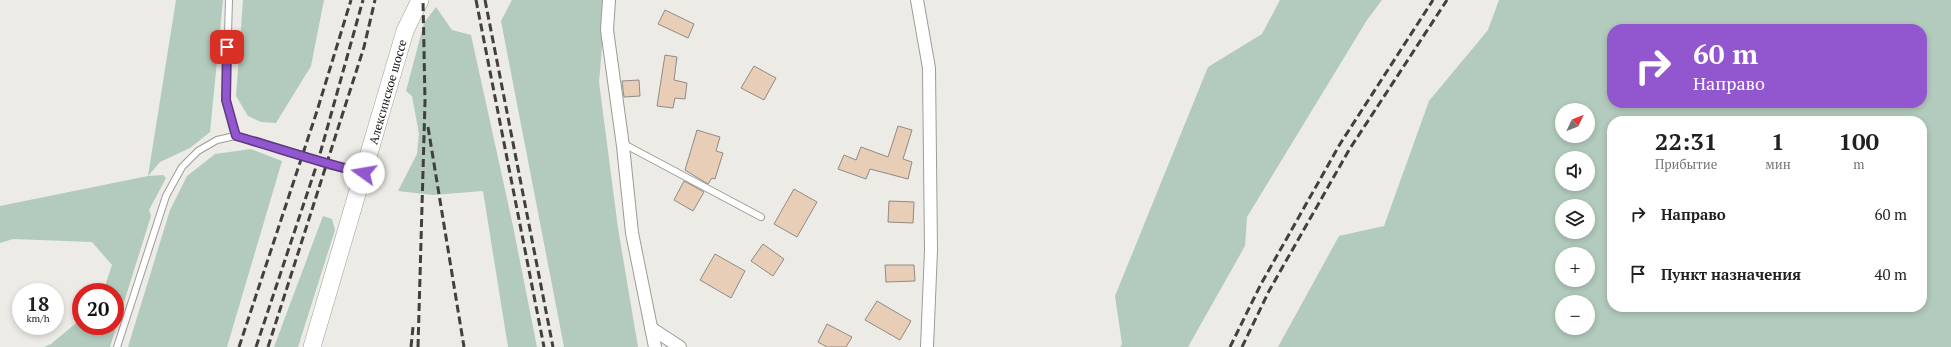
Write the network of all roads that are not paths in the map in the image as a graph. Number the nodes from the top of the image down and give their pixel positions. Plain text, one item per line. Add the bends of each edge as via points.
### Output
1 (229, 0) edge
2 (420, 0) edge
3 (609, 0) edge
4 (917, 0) edge
5 (236, 136) junction
6 (622, 142) junction
7 (364, 173) junction
8 (761, 217) dead end
9 (651, 328) junction
10 (116, 347) edge
11 (312, 347) edge
12 (655, 347) edge
13 (680, 347) edge
14 (927, 347) edge

1 - 5 lane via 226,100
2 - 7 main road, Алексинское шоссе via 405,31
3 - 6 street via 607,30
4 - 14 street via 929,68 931,250
5 - 7 lane via 303,155 327,165
5 - 10 lane via 217,140 198,151 176,175 166,196
6 - 8 lane
6 - 9 street via 632,233
7 - 11 main road, Алексинское шоссе
9 - 12 street
9 - 13 street

